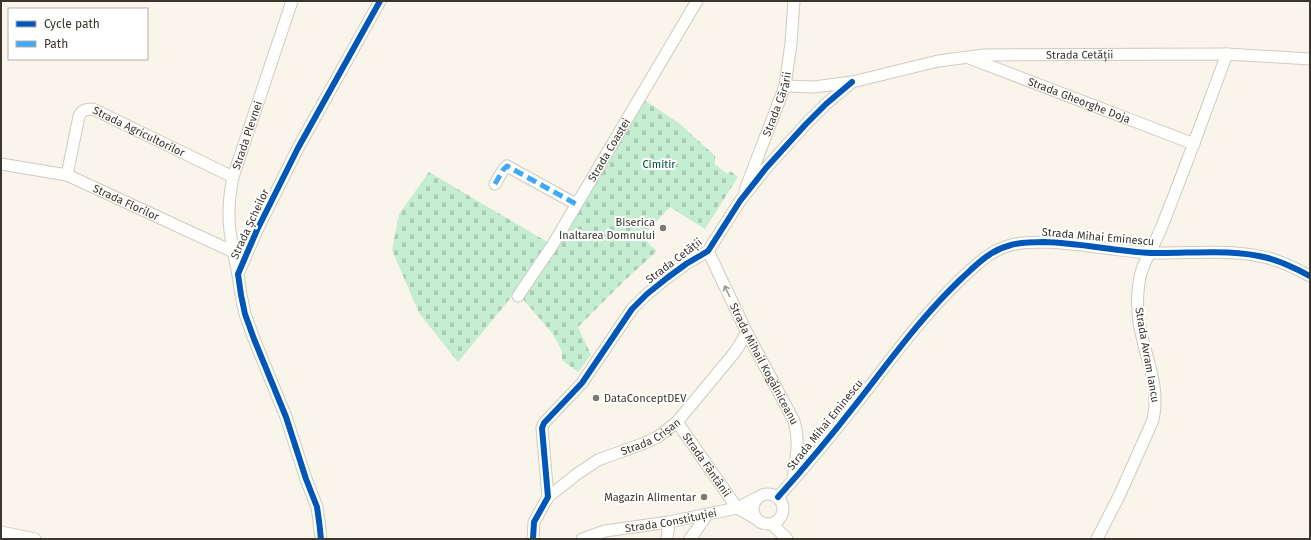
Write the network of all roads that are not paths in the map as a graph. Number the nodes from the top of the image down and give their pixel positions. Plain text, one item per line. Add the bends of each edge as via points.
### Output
1 (292, 1) edge
2 (380, 1) edge
3 (697, 1) edge
4 (794, 1) edge
5 (1227, 54) junction
6 (965, 57) junction
7 (1310, 60) edge
8 (852, 82) junction
9 (785, 86) junction
10 (1194, 144) junction
11 (1, 164) edge
12 (67, 175) junction
13 (233, 177) junction
14 (495, 184) dead end
15 (740, 201) junction
16 (576, 204) junction
17 (234, 252) junction
18 (708, 252) junction
19 (1150, 253) junction
20 (246, 257) junction
21 (238, 274) junction
22 (1310, 276) edge
23 (518, 296) dead end
24 (747, 333) junction
25 (677, 422) junction
26 (792, 480) junction
27 (548, 497) junction
28 (778, 497) junction
29 (757, 498) junction
30 (736, 508) junction
31 (707, 515) junction
32 (755, 518) junction
33 (669, 522) junction
34 (772, 524) junction
35 (1, 532) edge
36 (604, 535) edge
37 (35, 539) edge
38 (321, 539) edge
39 (533, 539) edge
40 (582, 539) edge
41 (667, 539) edge
42 (690, 539) edge
43 (787, 539) edge
44 (1097, 539) edge

1 - 13 street, Strada Plevnei
2 - 20 street, Strada Șcheilor via 298,148
3 - 16 street, Strada Coastei
4 - 9 street, Strada Cărării
5 - 6 street, Strada Cetății via 1047,54
5 - 7 street, Strada Cetății
5 - 10 street, Strada Avram Iancu
6 - 8 street, Strada Cetății
6 - 10 street, Strada Gheorghe Doja
8 - 9 street, Strada Cetății via 814,87
8 - 15 street, Strada Cetății via 790,141
9 - 15 street, Strada Cărării
10 - 19 street, Strada Avram Iancu
11 - 12 street, Strada Florilor
12 - 13 street, Strada Agricultorilor via 79,116 84,110 93,109
12 - 17 street, Strada Florilor
13 - 17 street, Strada Plevnei via 228,221
14 - 16 street via 507,166 512,167
15 - 18 street, Strada Cetății
16 - 23 street, Strada Coastei via 552,246
17 - 20 street, Strada Florilor
17 - 21 street, Strada Plevnei
24 -> 18 street, Strada Mihail Kogălniceanu
18 - 27 street, Strada Cetății via 686,264 642,299 622,323 582,383 544,423 542,428
19 - 22 street, Strada Mihai Eminescu via 1250,255 1269,258
19 - 26 street, Strada Mihai Eminescu via 1056,242 1026,242 1000,248 989,254 956,284 901,345 814,456
19 - 44 street, Strada Avram Iancu via 1142,267 1137,301 1139,322 1153,378 1156,407 1153,420 1120,494
20 - 21 street, Strada Șcheilor
21 - 38 street, Strada Șcheilor via 245,314 286,418 316,507
24 - 25 street, Strada Crișan via 735,352
24 - 26 street, Strada Mihail Kogălniceanu via 794,421 797,451
25 - 27 street, Strada Crișan via 645,443 598,460
25 - 30 street, Strada Fântânii
26 - 28 street, Strada Mihai Eminescu
27 - 39 street via 534,522
28 - 29 street via 769,493
28 - 34 street via 783,510 780,518
29 - 30 street, Strada Constituției
29 - 32 street via 752,509
30 - 31 street, Strada Constituției
30 - 32 street
31 - 33 street, Strada Constituției
31 - 42 street
32 - 34 street via 763,524
33 - 36 street, Strada Constituției
33 - 41 street
34 - 43 street
35 - 37 street
36 - 40 street, Strada Constituției

